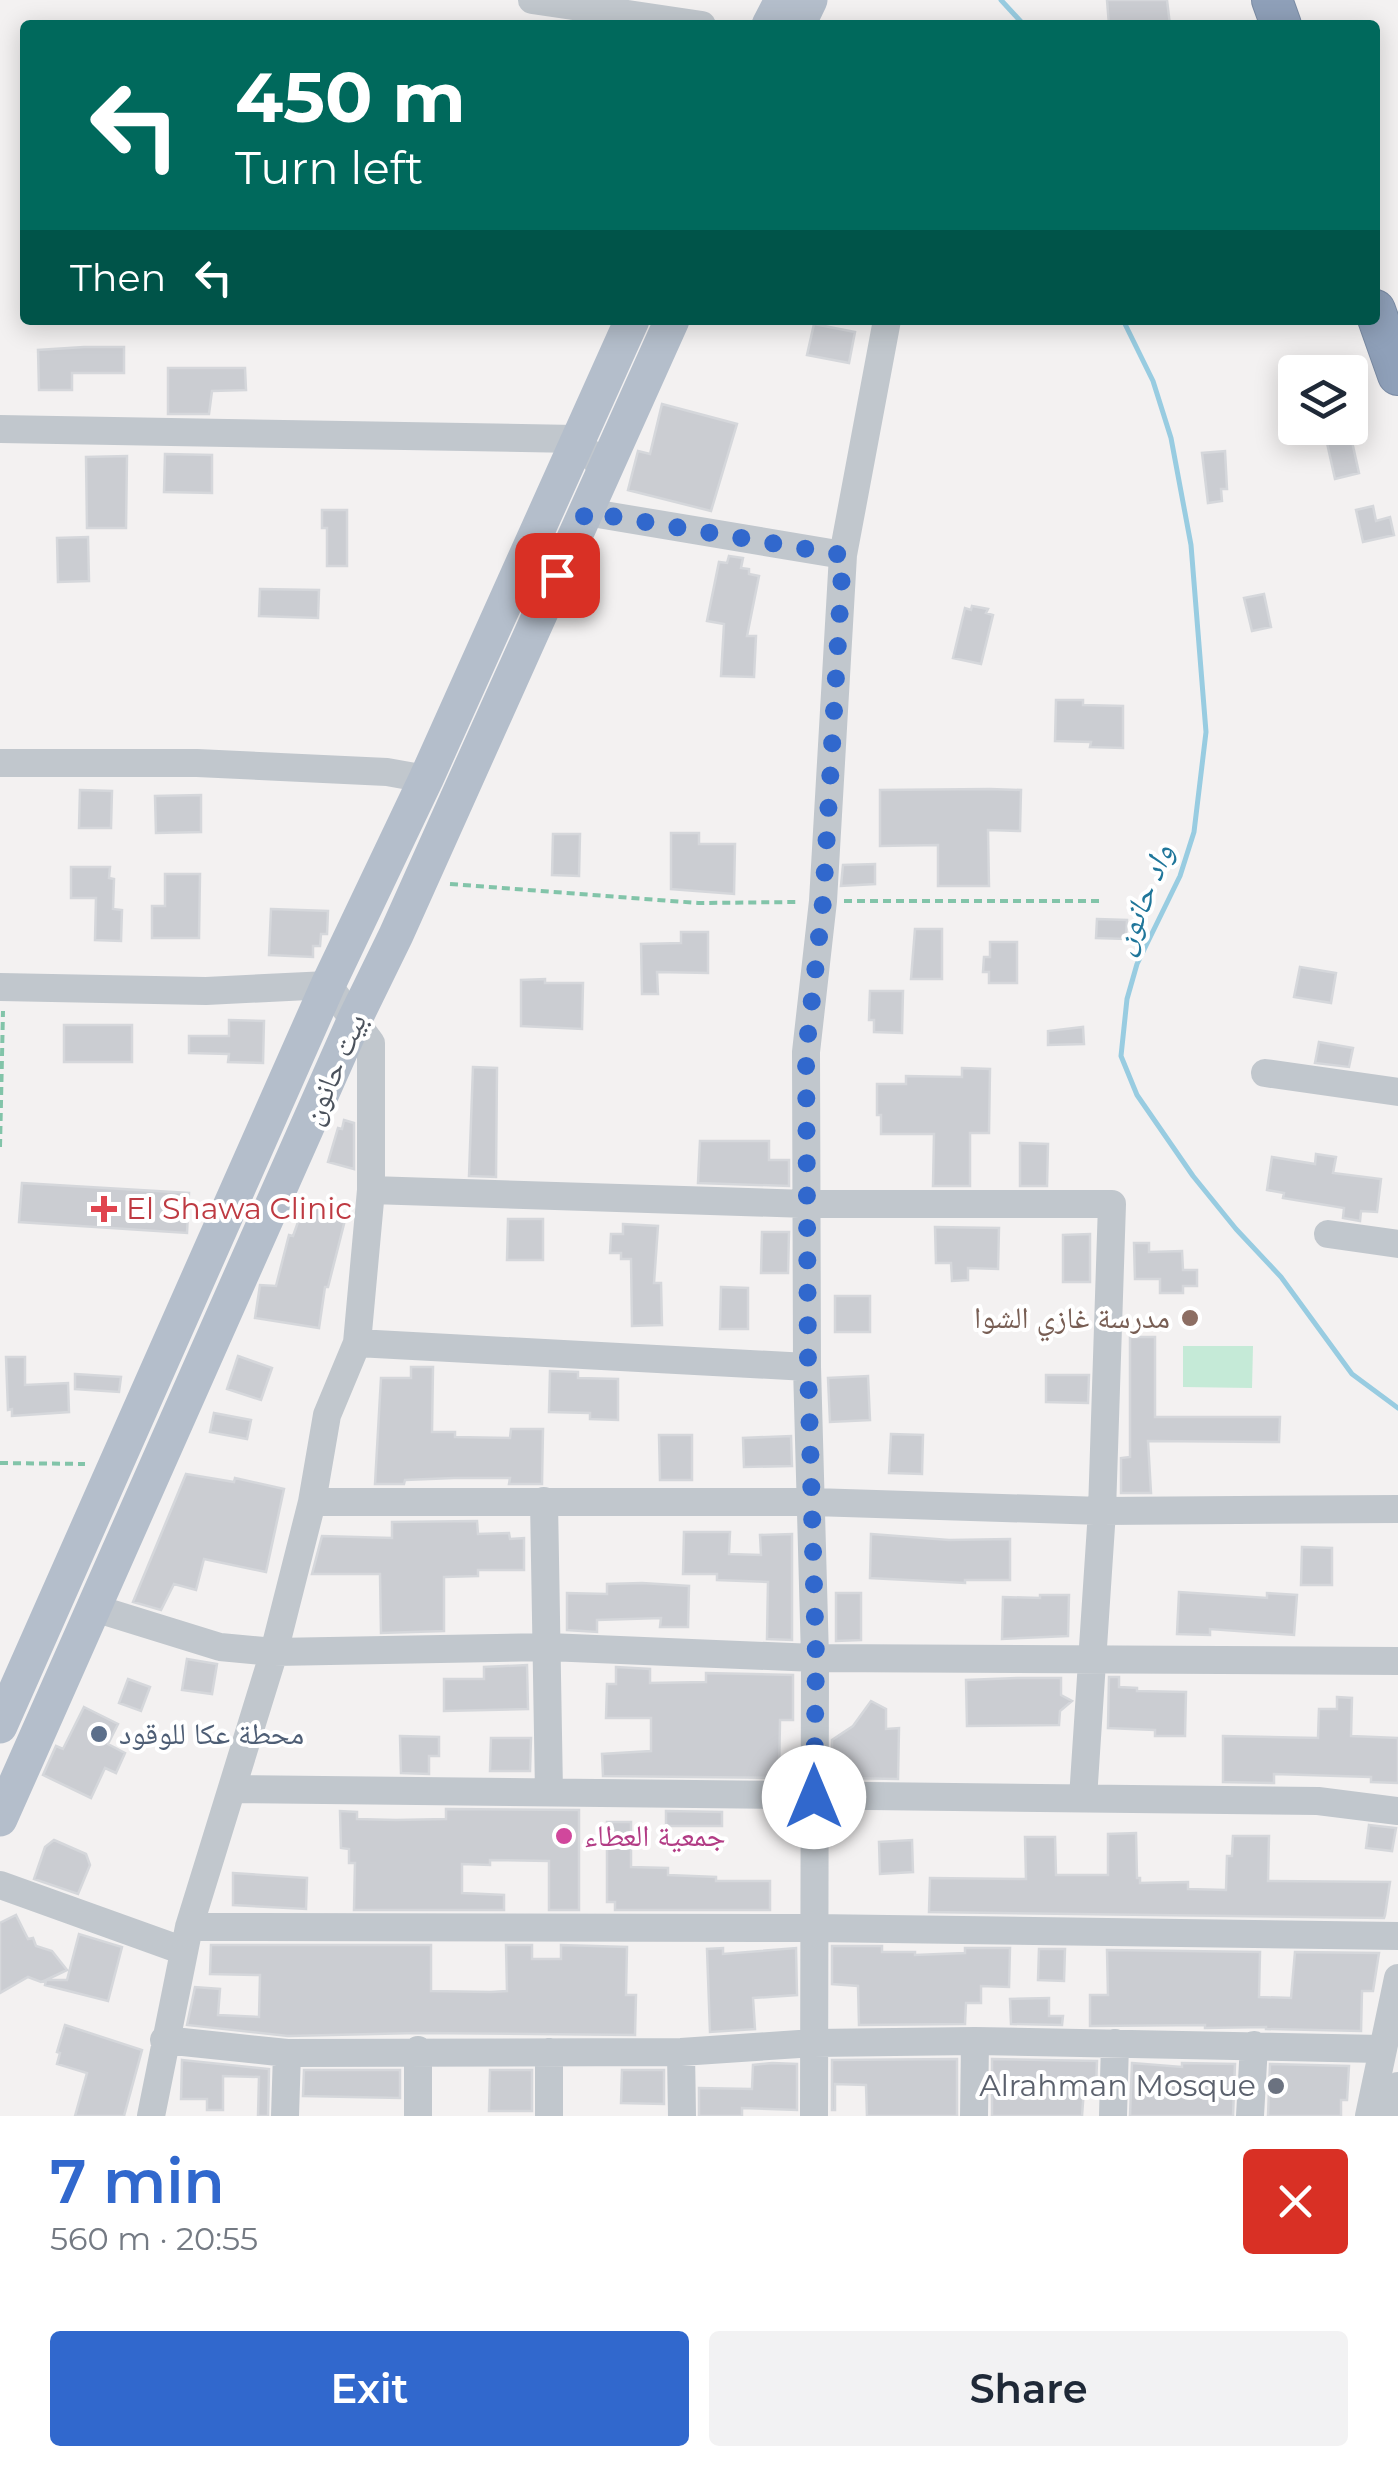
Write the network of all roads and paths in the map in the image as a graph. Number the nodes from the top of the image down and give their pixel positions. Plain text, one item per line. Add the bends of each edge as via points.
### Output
1 (532, 0) edge
2 (668, 20) edge
3 (1380, 324) edge
4 (630, 325) edge
5 (670, 325) edge
6 (885, 325) edge
7 (1398, 376) edge
8 (0, 429) edge
9 (576, 439) junction
10 (605, 470) junction
11 (586, 512) junction
12 (843, 555) junction
13 (0, 763) edge
14 (426, 779) junction
15 (419, 882) junction
16 (1104, 901) dead end
17 (823, 902) junction
18 (328, 985) junction
19 (2, 987) edge
20 (354, 1020) junction
21 (1264, 1073) dead end
22 (1398, 1092) edge
23 (0, 1146) edge
24 (370, 1190) junction
25 (806, 1204) junction
26 (1328, 1234) dead end
27 (1398, 1244) edge
28 (357, 1343) junction
29 (808, 1367) junction
30 (0, 1463) edge
31 (115, 1464) junction
32 (544, 1501) junction
33 (312, 1502) junction
34 (813, 1502) junction
35 (1398, 1509) edge
36 (1102, 1511) junction
37 (94, 1608) junction
38 (548, 1647) junction
39 (274, 1652) junction
40 (816, 1658) junction
41 (1092, 1659) junction
42 (1398, 1661) edge
43 (4, 1716) edge
44 (44, 1721) junction
45 (234, 1789) junction
46 (549, 1792) junction
47 (814, 1797) junction
48 (1084, 1798) junction
49 (1398, 1811) edge
50 (0, 1819) edge
51 (0, 1885) edge
52 (814, 1928) junction
53 (1398, 1936) edge
54 (187, 1939) junction
55 (1398, 1978) edge
56 (1388, 2038) edge
57 (164, 2040) junction
58 (975, 2041) junction
59 (814, 2043) junction
60 (1115, 2043) junction
61 (1254, 2044) junction
62 (418, 2050) junction
63 (549, 2052) junction
64 (680, 2052) junction
65 (287, 2053) junction
66 (1398, 2086) edge
67 (151, 2116) edge
68 (285, 2116) edge
69 (418, 2116) edge
70 (549, 2116) edge
71 (682, 2116) edge
72 (814, 2116) edge
73 (974, 2116) edge
74 (1113, 2116) edge
75 (1250, 2116) edge
76 (1370, 2116) edge
77 (1392, 2116) edge

1 - 2 street
3 - 7 highway
4 - 9 main road, بيت حانون
5 - 10 main road, بيت حانون
6 - 12 street
8 - 9 street
9 - 10 street
9 - 14 main road, بيت حانون
10 - 11 main road, بيت حانون
11 - 12 street
11 - 15 main road, بيت حانون
12 - 17 street
13 - 14 street via 197,763
14 - 18 main road, بيت حانون
15 - 17 path via 698,903
15 - 20 main road, بيت حانون
16 - 17 path
17 - 25 street via 806,1052
18 - 19 street via 206,991
18 - 20 street
18 - 31 main road, بيت حانون
19 - 23 path
20 - 24 street via 370,1043
20 - 37 main road, بيت حانون
21 - 22 street
24 - 25 street
24 - 28 street
25 - 29 street
25 - 36 street via 1112,1204
26 - 27 street
28 - 29 street
28 - 33 street via 328,1415
29 - 34 street
30 - 31 path
31 - 43 main road, بيت حانون
32 - 33 street
32 - 34 street
32 - 38 street
33 - 39 street
34 - 36 street
34 - 40 street
35 - 36 street
36 - 41 street
37 - 39 street via 220,1647
37 - 44 main road, بيت حانون
38 - 39 street
38 - 40 street
38 - 46 street
39 - 45 street
40 - 41 street
40 - 47 street
41 - 42 street
41 - 48 street
43 - 44 street
44 - 50 main road, بيت حانون
45 - 46 street
45 - 54 street
46 - 47 street
47 - 48 street
47 - 52 street
48 - 49 street via 1318,1801
51 - 54 street
52 - 53 street
52 - 54 street
52 - 59 street
54 - 57 street
55 - 56 street
56 - 61 street
56 - 76 street
57 - 65 street
57 - 67 street
58 - 59 street
58 - 60 street
58 - 73 street
59 - 64 street
59 - 72 street
60 - 61 street
60 - 74 street
61 - 75 street
62 - 63 street
62 - 65 street
62 - 69 street
63 - 64 street
63 - 70 street
64 - 71 street
65 - 68 street
66 - 77 street

